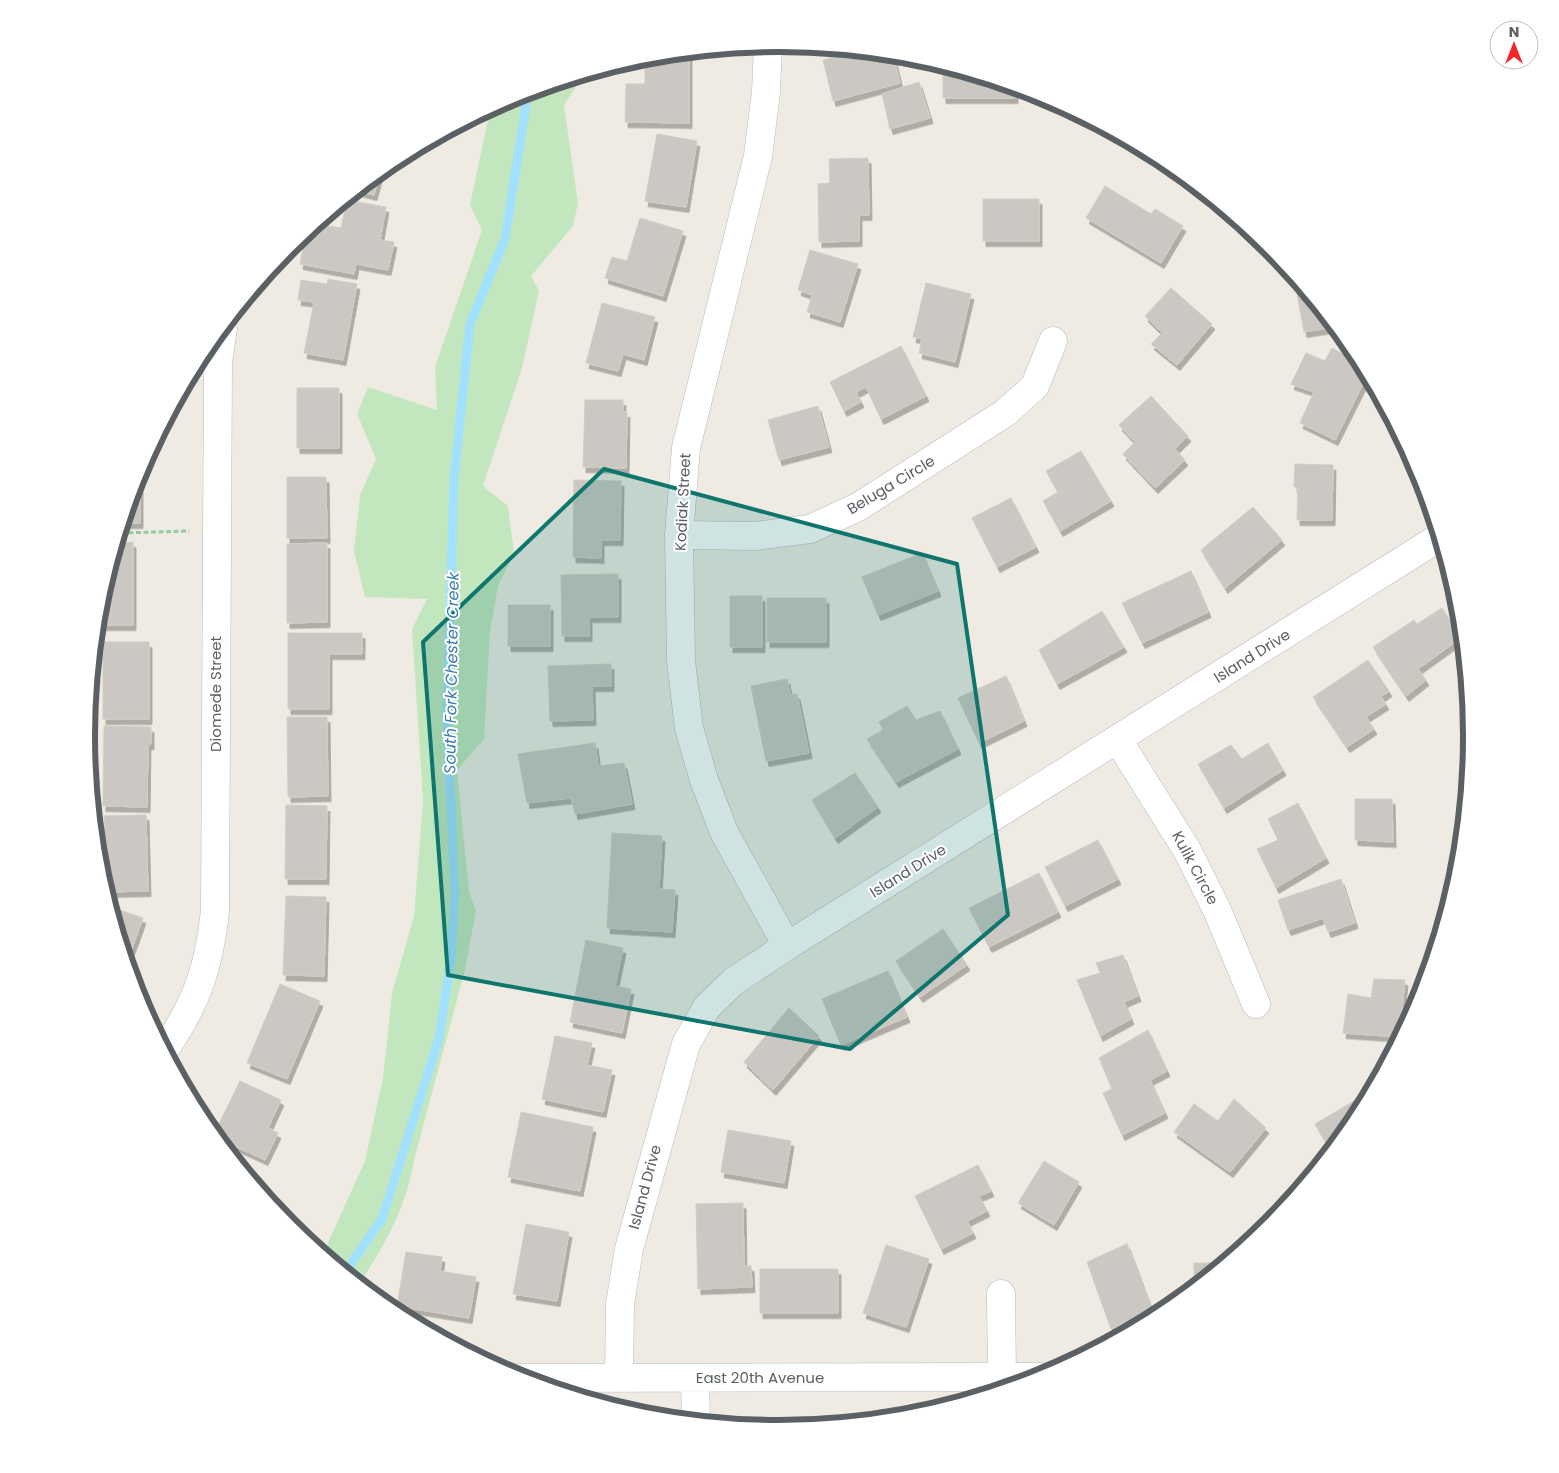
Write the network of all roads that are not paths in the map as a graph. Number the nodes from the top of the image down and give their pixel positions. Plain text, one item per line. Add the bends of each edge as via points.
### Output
1 (768, 53) edge
2 (1053, 341) dead end
3 (221, 342) edge
4 (679, 535) junction
5 (1434, 541) edge
6 (1118, 740) junction
7 (787, 946) junction
8 (1256, 1004) dead end
9 (169, 1044) edge
10 (1001, 1294) dead end
11 (620, 1376) junction
12 (543, 1378) edge
13 (696, 1378) junction
14 (1002, 1378) junction
15 (1016, 1378) edge
16 (696, 1416) edge

1 - 4 street, Kodiak Street via 758,156 686,448
2 - 4 street, Beluga Circle via 1034,386 1005,413 858,507 810,529 754,536
3 - 9 street, Diomede Street via 218,363 215,911 210,953 199,988
4 - 7 street, Kodiak Street via 681,661 689,728 724,832
5 - 6 street, Island Drive
6 - 7 street, Island Drive
6 - 8 street, Kulik Circle via 1187,850 1217,910
7 - 11 street, Island Drive via 734,981 707,1007 686,1044 629,1249 620,1304
10 - 14 street
11 - 12 street, East 20th Avenue
11 - 13 street, East 20th Avenue
13 - 14 street, East 20th Avenue
13 - 16 street
14 - 15 street, East 20th Avenue

